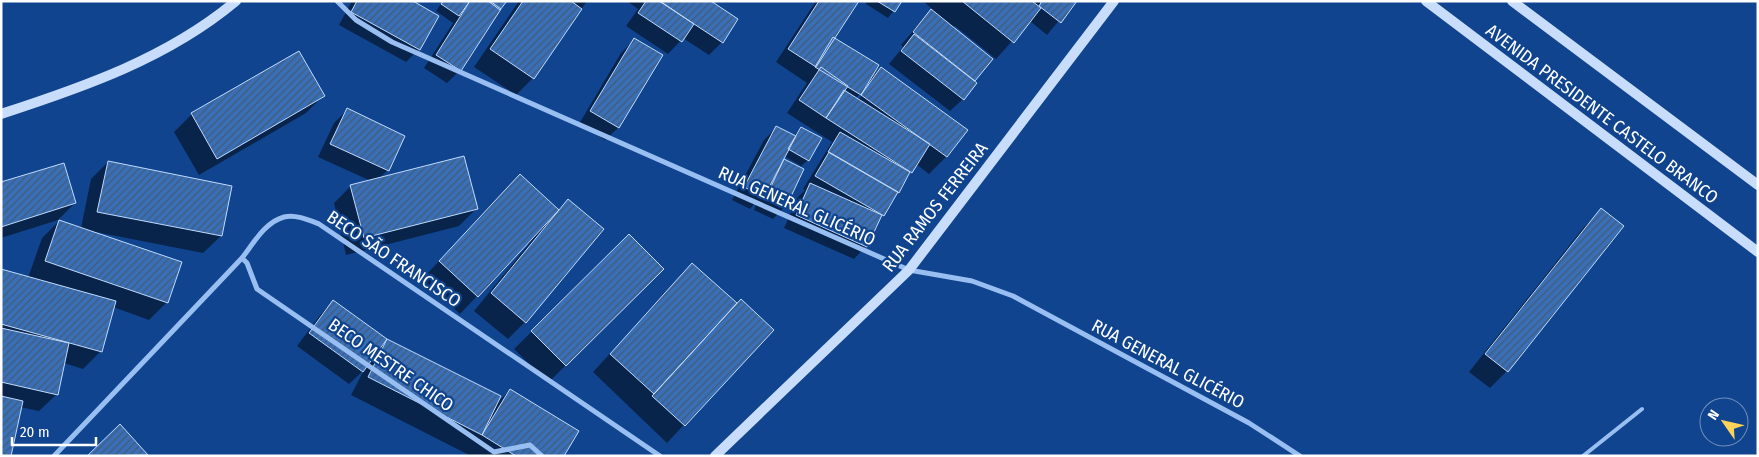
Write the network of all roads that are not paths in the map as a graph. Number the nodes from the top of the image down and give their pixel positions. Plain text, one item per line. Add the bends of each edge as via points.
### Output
1 (236, 1) edge
2 (337, 1) edge
3 (1114, 1) edge
4 (1426, 1) edge
5 (1512, 1) edge
6 (1, 114) edge
7 (1758, 185) edge
8 (1758, 252) edge
9 (242, 258) junction
10 (909, 270) junction
11 (1642, 409) dead end
12 (54, 456) edge
13 (542, 456) edge
14 (660, 456) edge
15 (715, 456) edge
16 (1300, 456) edge
17 (1583, 456) edge

1 - 6 main road via 182,39 130,68
2 - 10 street, RUA GENERAL GLICÉRIO via 356,20 392,42
3 - 10 main road, RUA RAMOS FERREIRA
4 - 8 main road, AVENIDA PRESIDENTE CASTELO BRANCO
5 - 7 main road, AVENIDA PRESIDENTE CASTELO BRANCO
9 - 12 street, BECO SÃO FRANCISCO
9 - 13 street, BECO MESTRE CHICO via 257,289 494,452 530,445
9 - 14 street, BECO SÃO FRANCISCO via 263,230 284,217 300,217 319,224
10 - 15 main road, RUA RAMOS FERREIRA
10 - 16 street, RUA GENERAL GLICÉRIO via 972,281 1013,296 1249,423
11 - 17 lane

